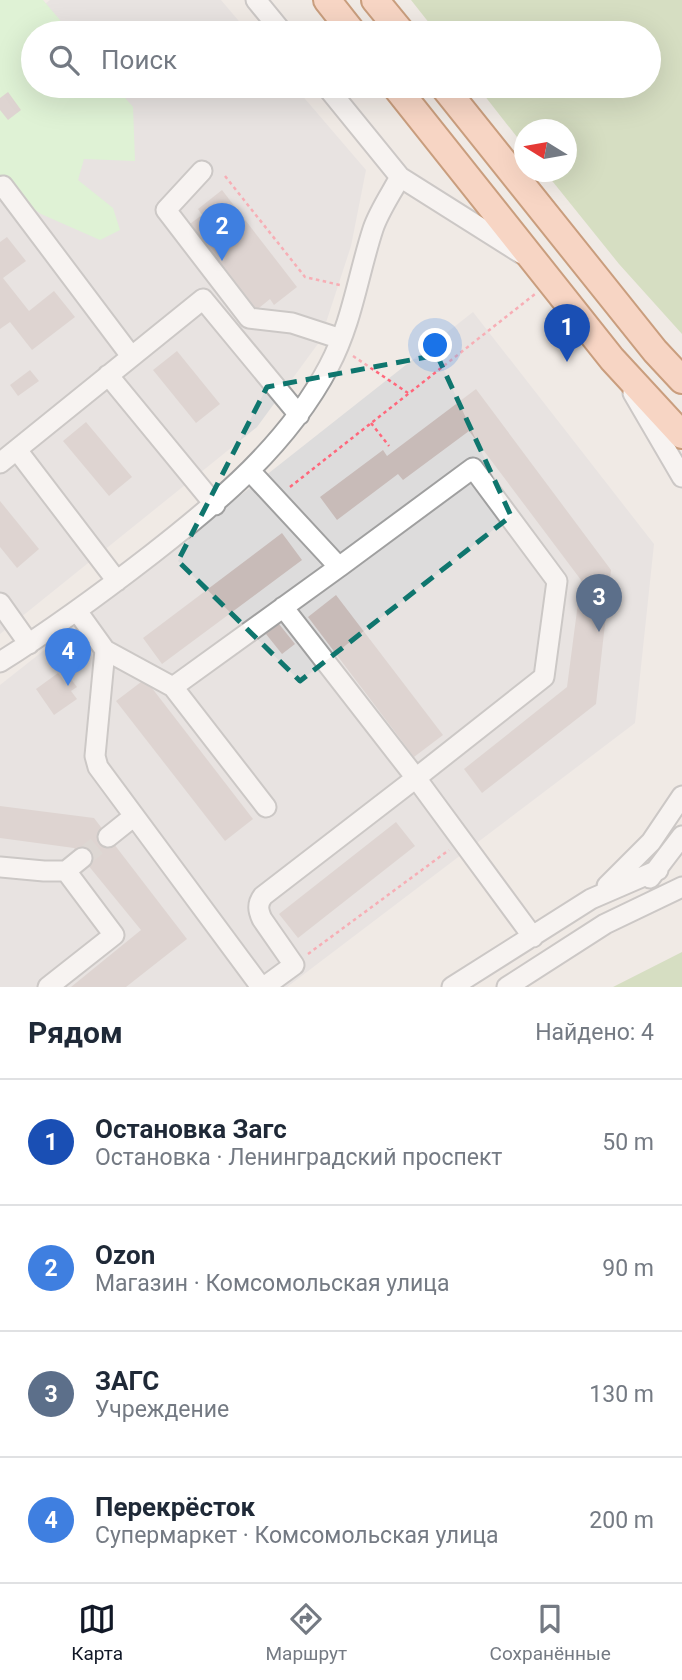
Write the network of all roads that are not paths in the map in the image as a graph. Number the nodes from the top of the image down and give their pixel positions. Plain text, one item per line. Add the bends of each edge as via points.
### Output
1 (256, 0) edge
2 (327, 0) edge
3 (375, 0) edge
4 (274, 21) edge
5 (344, 21) edge
6 (392, 21) edge
7 (336, 98) edge
8 (405, 98) edge
9 (453, 98) edge
10 (202, 171) dead end
11 (400, 177) junction
12 (3, 186) dead end
13 (534, 261) junction
14 (340, 343) junction
15 (131, 356) junction
16 (612, 359) junction
17 (108, 375) junction
18 (682, 380) edge
19 (299, 415) junction
20 (682, 435) edge
21 (17, 450) junction
22 (0, 463) edge
23 (250, 471) junction
24 (682, 477) edge
25 (215, 505) junction
26 (339, 566) junction
27 (117, 581) junction
28 (0, 603) edge
29 (283, 607) junction
30 (77, 611) junction
31 (29, 644) junction
32 (105, 650) junction
33 (0, 662) edge
34 (173, 687) junction
35 (416, 778) junction
36 (682, 796) edge
37 (266, 807) dead end
38 (133, 817) junction
39 (108, 836) tunnel mouth
40 (682, 836) edge
41 (82, 858) tunnel mouth
42 (0, 867) edge
43 (66, 870) junction
44 (658, 870) junction
45 (682, 887) edge
46 (591, 899) junction
47 (606, 924) junction
48 (533, 937) junction
49 (48, 987) edge
50 (262, 987) edge
51 (452, 987) edge
52 (507, 987) edge

1 - 4 street
2 - 5 main road
3 - 6 main road
7 - 11 street
8 - 13 main road
9 - 18 main road
10 - 14 street via 166,210 248,318 292,323
11 - 13 street
11 - 14 street via 374,227
12 - 15 street
13 - 16 main road
14 - 19 street
15 - 17 street
15 - 19 street via 203,299
16 - 20 main road
16 - 24 street
17 - 21 street
17 - 25 street
19 - 23 street
21 - 22 street
21 - 27 street
23 - 25 street
23 - 26 street
25 - 27 street
26 - 29 street
26 - 35 street via 473,468 557,581 544,677
27 - 30 street
28 - 31 street
29 - 34 street
29 - 35 street
30 - 31 street
30 - 32 street
31 - 33 street
32 - 34 street
32 - 38 street via 95,756 98,768
34 - 37 street
35 - 48 street
35 - 50 street via 263,896 258,911 261,919 294,965
36 - 46 street via 651,842
38 - 39 street
38 - 50 street
40 - 44 street
41 - 43 street
42 - 43 street
43 - 49 street via 114,935
44 - 46 street
44 - 47 street
45 - 47 street
46 - 48 street
47 - 52 street
48 - 51 street

